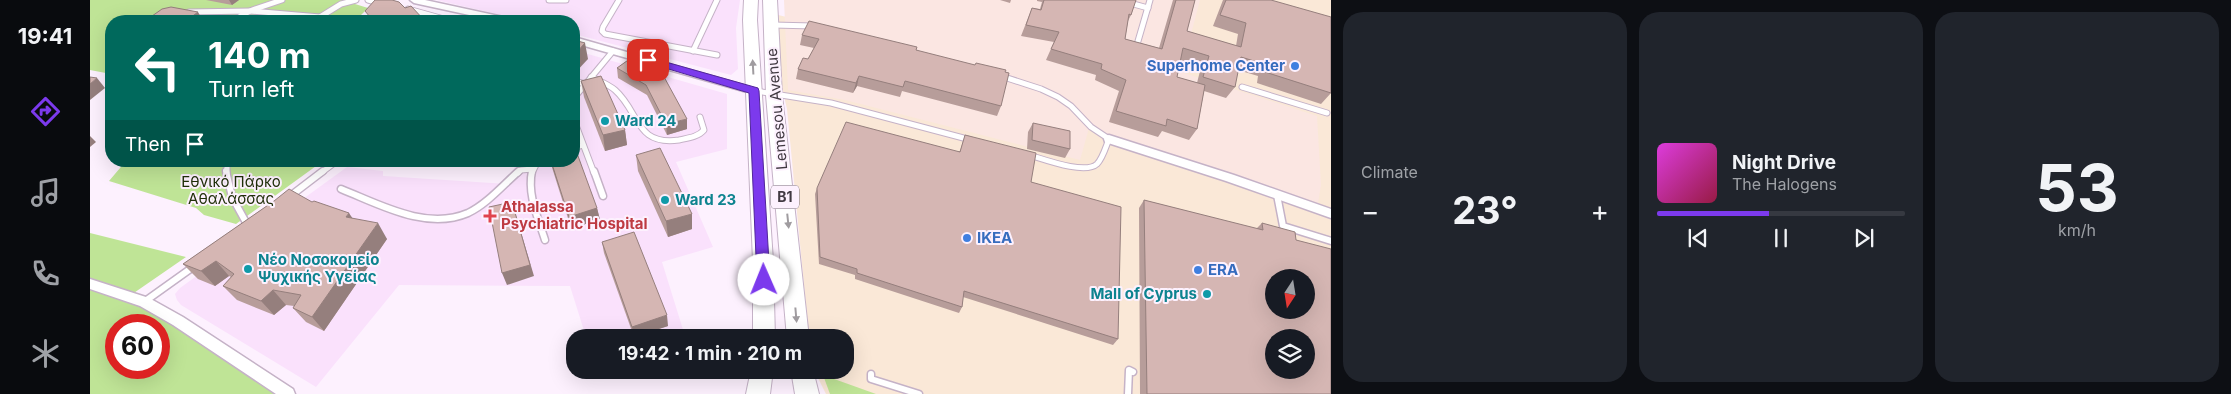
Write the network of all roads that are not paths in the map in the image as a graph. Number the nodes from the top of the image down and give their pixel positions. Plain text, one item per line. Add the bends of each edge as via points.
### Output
1 (282, 0) edge
2 (356, 0) edge
3 (368, 0) edge
4 (414, 0) edge
5 (549, 0) edge
6 (566, 0) edge
7 (619, 0) edge
8 (717, 0) edge
9 (746, 0) edge
10 (751, 0) edge
11 (770, 0) edge
12 (1119, 0) edge
13 (1150, 0) edge
14 (385, 4) edge
15 (402, 8) edge
16 (1148, 8) junction
17 (250, 11) junction
18 (187, 12) edge
19 (243, 15) edge
20 (297, 15) edge
21 (323, 15) edge
22 (428, 15) edge
23 (481, 15) edge
24 (769, 25) junction
25 (822, 28) edge
26 (580, 42) edge
27 (752, 43) junction
28 (657, 44) junction
29 (1136, 48) edge
30 (614, 50) junction
31 (693, 51) junction
32 (717, 55) dead end
33 (648, 60) junction
34 (998, 75) edge
35 (591, 77) junction
36 (580, 83) edge
37 (585, 84) junction
38 (1242, 86) dead end
39 (580, 90) edge
40 (754, 91) junction
41 (774, 95) junction
42 (1327, 113) dead end
43 (700, 117) dead end
44 (580, 137) edge
45 (1109, 139) junction
46 (982, 143) edge
47 (583, 146) junction
48 (580, 147) edge
49 (1020, 152) edge
50 (226, 167) edge
51 (329, 167) edge
52 (533, 169) joint
53 (341, 189) dead end
54 (1278, 195) junction
55 (602, 196) dead end
56 (279, 204) edge
57 (1331, 214) edge
58 (256, 221) edge
59 (248, 227) junction
60 (240, 233) edge
61 (545, 240) dead end
62 (1331, 241) edge
63 (200, 262) edge
64 (90, 284) edge
65 (144, 302) junction
66 (764, 329) edge
67 (797, 329) edge
68 (1134, 372) dead end
69 (871, 374) dead end
70 (760, 379) edge
71 (804, 379) edge
72 (288, 394) edge
73 (758, 394) edge
74 (807, 394) edge
75 (919, 394) edge
76 (1128, 394) edge

1 - 17 lane
2 - 21 lane via 341,4
3 - 14 lane
4 - 23 street
5 - 6 lane
7 - 28 lane via 603,27 603,33
8 - 31 lane
9 - 27 lane via 745,39
10 - 27 main road, Lemesou Avenue / B1
11 - 24 main road, Lemesou Avenue / B1
12 - 16 lane
13 - 16 lane
15 - 22 lane
16 - 29 lane
17 - 18 lane
17 - 19 lane
17 - 20 lane
24 - 25 lane
24 - 41 main road, Lemesou Avenue / B1
26 - 30 street
40 -> 27 main road, Lemesou Avenue / B1
28 - 31 lane
28 - 33 lane
30 - 33 street
30 - 35 lane
31 - 32 lane
33 - 40 street
34 - 45 lane via 1058,97
35 - 37 lane
35 - 43 lane via 616,90 640,129 658,139 675,141 700,134 704,126
36 - 37 lane
37 - 39 lane
38 - 42 lane
40 - 41 lane
40 - 66 main road, Lemesou Avenue / B1
41 - 46 lane via 832,103
41 -> 67 main road, Lemesou Avenue / B1
44 - 47 lane
45 - 49 lane via 1093,167 1078,167
45 - 54 street
47 - 48 lane
47 - 55 lane
50 - 59 lane via 232,200
51 - 56 lane
52 - 53 lane via 522,170 468,212 435,220
52 - 61 lane via 530,186
54 - 57 street
54 - 62 lane via 1283,226
58 - 59 lane
59 - 60 lane
63 - 65 lane
64 - 65 street
65 - 72 street
68 - 76 lane via 1128,370
69 - 75 lane via 871,379
70 - 73 main road
71 - 74 main road

